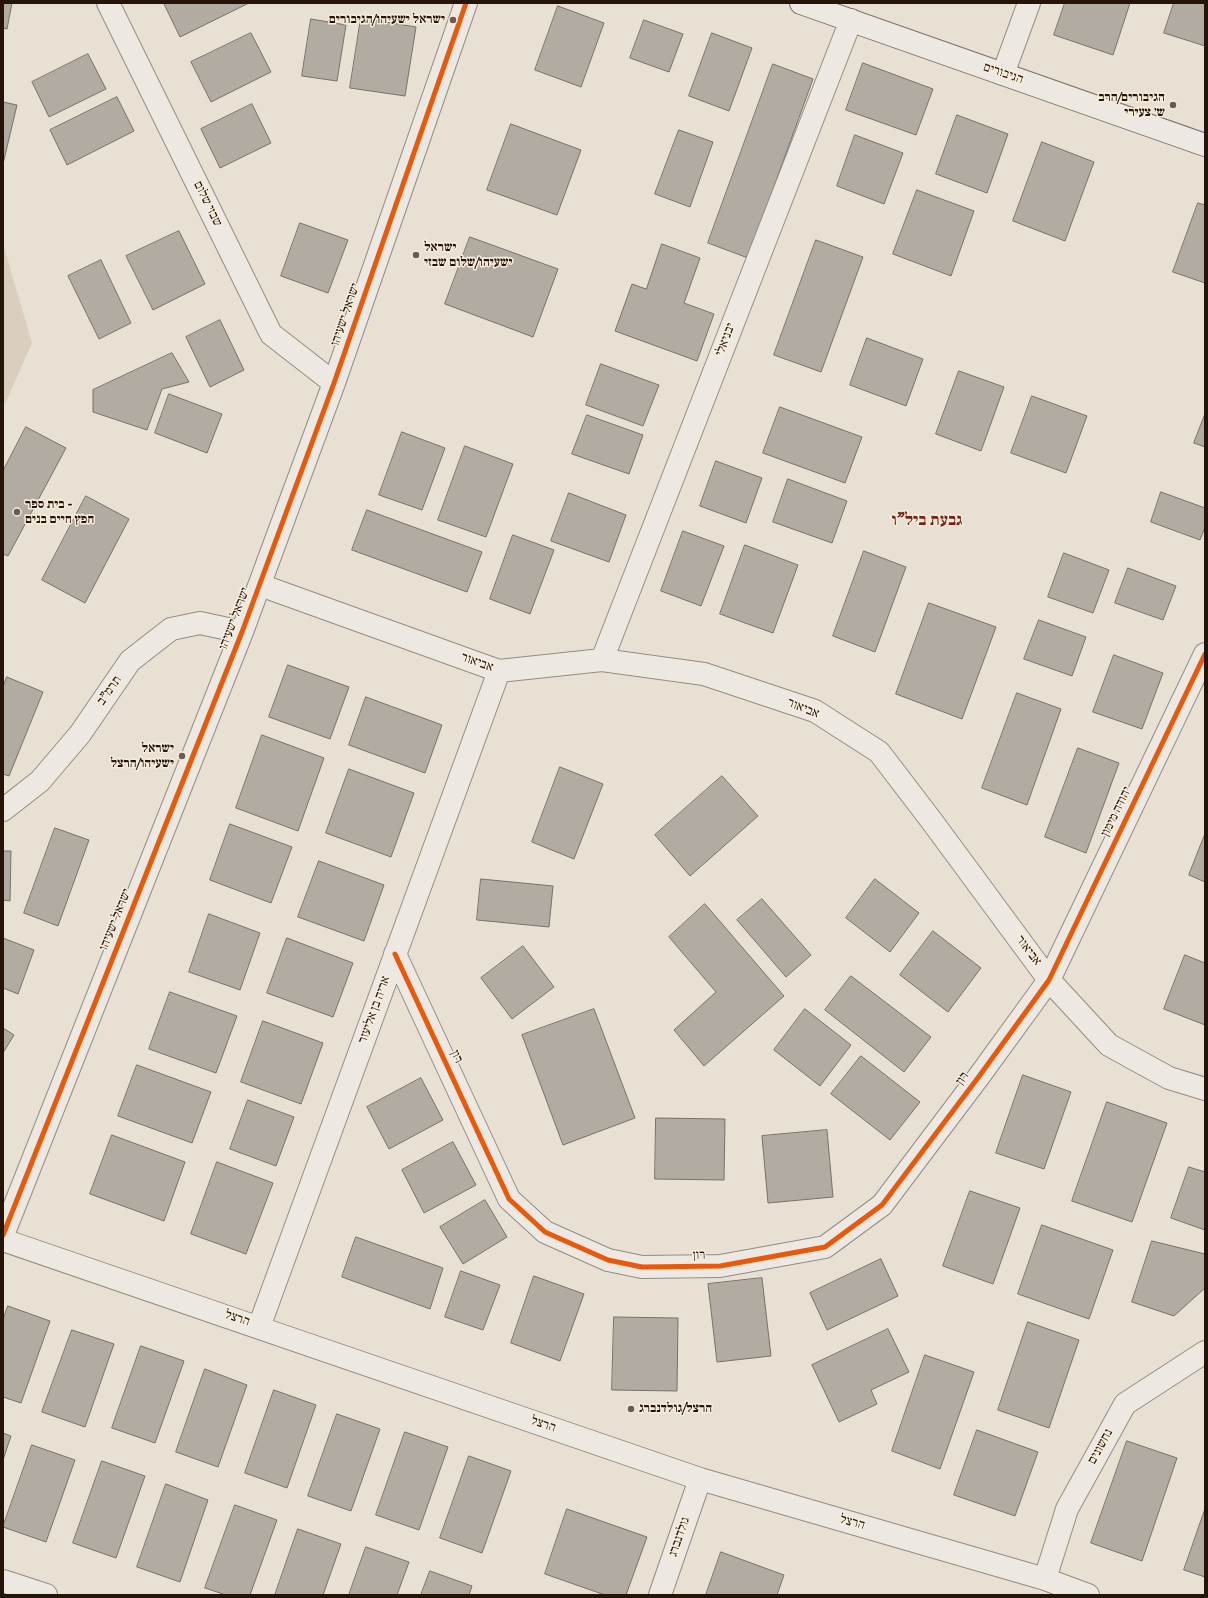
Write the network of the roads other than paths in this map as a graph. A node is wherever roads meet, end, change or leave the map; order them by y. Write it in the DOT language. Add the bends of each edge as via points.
graph roads {
  1 [pos="108,3"];
  2 [pos="466,3"];
  3 [pos="802,3"];
  4 [pos="1029,3"];
  5 [pos="850,20"];
  6 [pos="1003,74"];
  7 [pos="1205,145"];
  8 [pos="334,383"];
  9 [pos="260,585"];
  10 [pos="242,632"];
  11 [pos="1205,654"];
  12 [pos="602,660"];
  13 [pos="499,671"];
  14 [pos="3,810"];
  15 [pos="395,954"];
  16 [pos="1049,980"];
  17 [pos="1205,1089"];
  18 [pos="3,1235"];
  19 [pos="3,1240"];
  20 [pos="259,1327"];
  21 [pos="1205,1352"];
  22 [pos="700,1479"];
  23 [pos="1045,1579"];
  24 [pos="3,1581"];
  25 [pos="46,1595"];
  26 [pos="660,1595"];
  27 [pos="1088,1595"];
  1 -- 8 [label="street, שבזי שלום" via="271,334"];
  2 -- 8 [label="street, ישראל ישעיהו"];
  3 -- 5 [label="street, הגיבורים"];
  4 -- 6 [label="street"];
  5 -- 6 [label="street, הגיבורים"];
  5 -- 12 [label="street, יבניאלי"];
  6 -- 7 [label="street, הגיבורים"];
  8 -- 9 [label="street, ישראל ישעיהו"];
  9 -- 10 [label="street, ישראל ישעיהו"];
  9 -- 13 [label="street, אביאור"];
  10 -- 14 [label="street, תרמ\"ב" via="200,623 171,629 130,661 80,734 40,781"];
  10 -- 18 [label="street, ישראל ישעיהו"];
  11 -- 16 [label="street, יהודה מימון"];
  12 -- 13 [label="street, אביאור"];
  12 -- 16 [label="street, אביאור" via="704,674 815,711 879,752"];
  13 -- 15 [label="street, אריה בן אליעזר"];
  15 -- 16 [label="street, רון" via="509,1198 545,1232 608,1260 642,1267 720,1266 825,1247 882,1205"];
  15 -- 20 [label="street, אריה בן אליעזר"];
  16 -- 17 [label="street, אביאור" via="1109,1046 1169,1078"];
  19 -- 20 [label="street, הרצל"];
  20 -- 22 [label="street, הרצל"];
  21 -- 23 [label="street, נחשונים" via="1125,1404 1067,1509"];
  22 -- 23 [label="street, הרצל"];
  22 -- 26 [label="street, גולדנברג"];
  23 -- 27 [label="street, הרצל"];
  24 -- 25 [label="street"];
}
